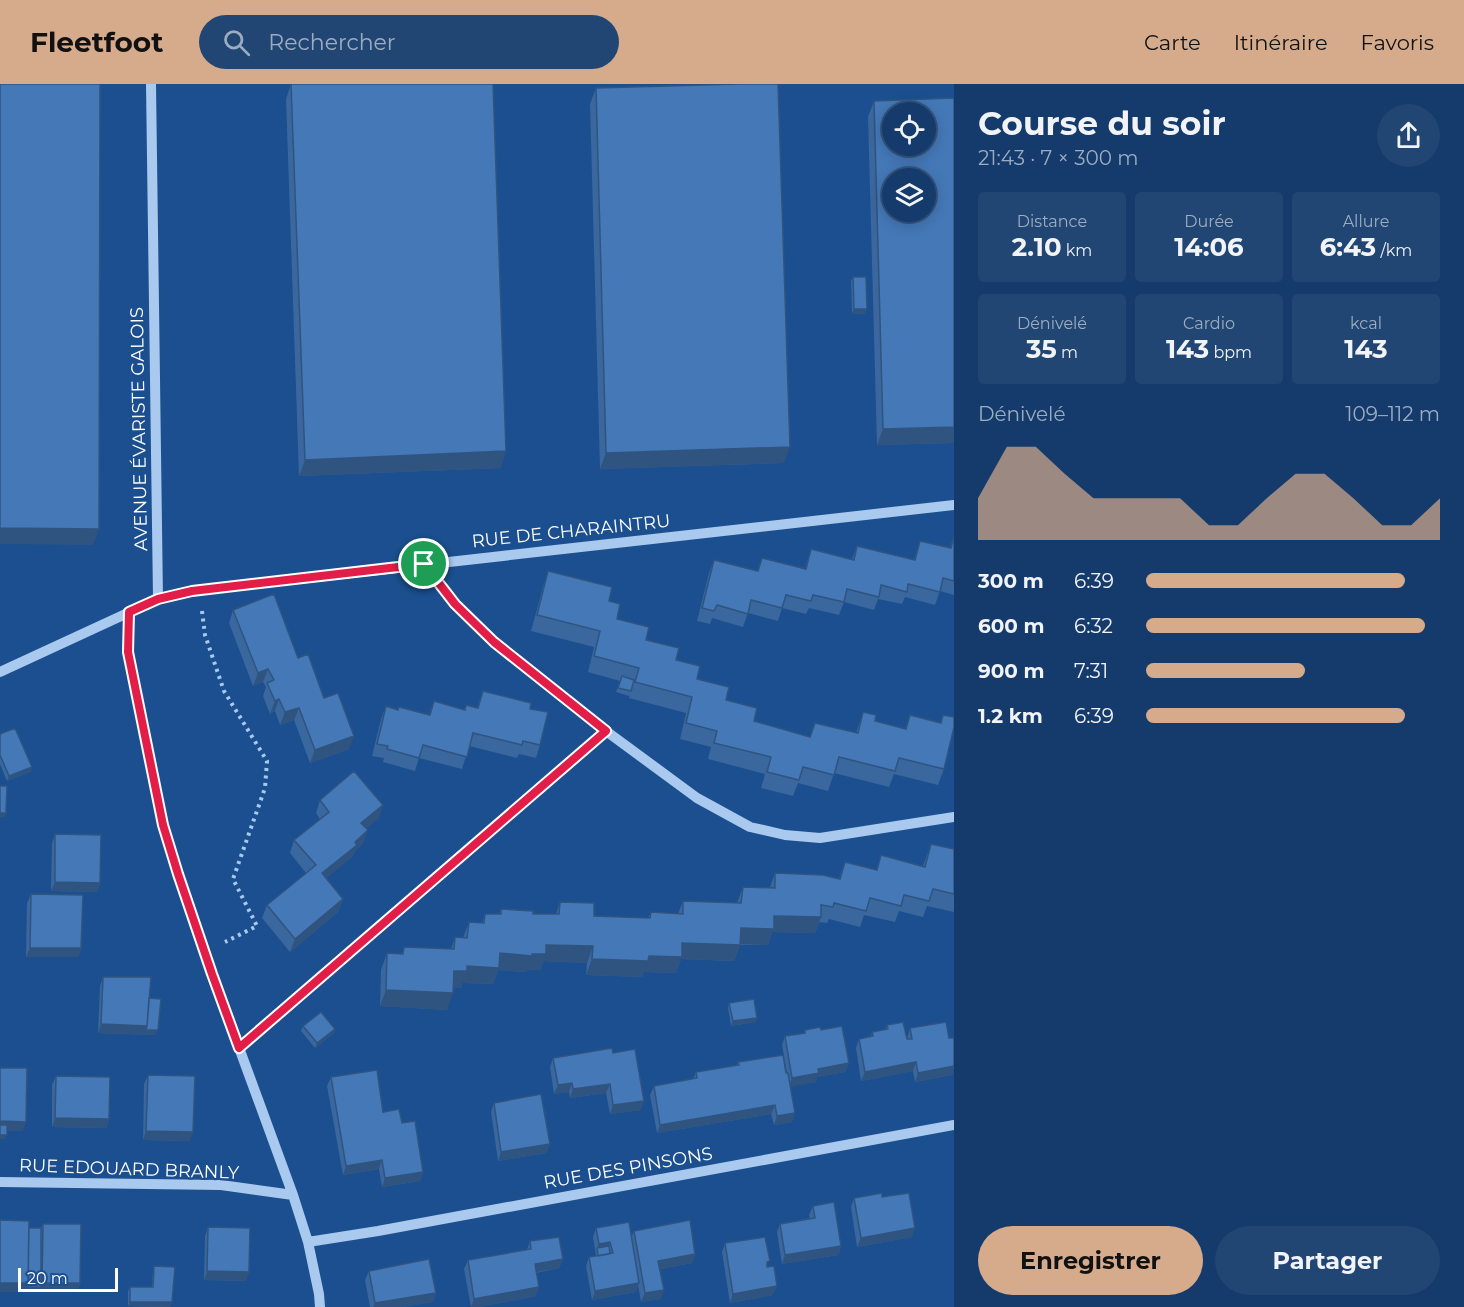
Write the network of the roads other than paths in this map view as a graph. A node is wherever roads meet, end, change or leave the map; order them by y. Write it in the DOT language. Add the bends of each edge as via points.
graph roads {
  1 [pos="151,84"];
  2 [pos="954,505"];
  3 [pos="424,564"];
  4 [pos="158,599"];
  5 [pos="129,612"];
  6 [pos="0,672"];
  7 [pos="606,731"];
  8 [pos="954,817"];
  9 [pos="239,1048"];
  10 [pos="954,1125"];
  11 [pos="0,1182"];
  12 [pos="293,1195"];
  13 [pos="308,1242"];
  14 [pos="320,1307"];
  1 -- 4 [label="street, AVENUE ÉVARISTE GALOIS"];
  2 -- 3 [label="street, RUE DE CHARAINTRU"];
  3 -- 4 [label="street, RUE DE CHARAINTRU" via="192,591"];
  3 -- 7 [label="street" via="455,604 494,642"];
  4 -- 5 [label="street"];
  5 -- 6 [label="street"];
  5 -- 9 [label="street" via="128,652 163,825"];
  7 -- 8 [label="street" via="697,798 750,827 820,838"];
  7 -- 9 [label="street"];
  9 -- 12 [label="street"];
  10 -- 13 [label="street, RUE DES PINSONS"];
  11 -- 12 [label="street, RUE EDOUARD BRANLY" via="221,1185"];
  12 -- 13 [label="street"];
  13 -- 14 [label="street"];
}
